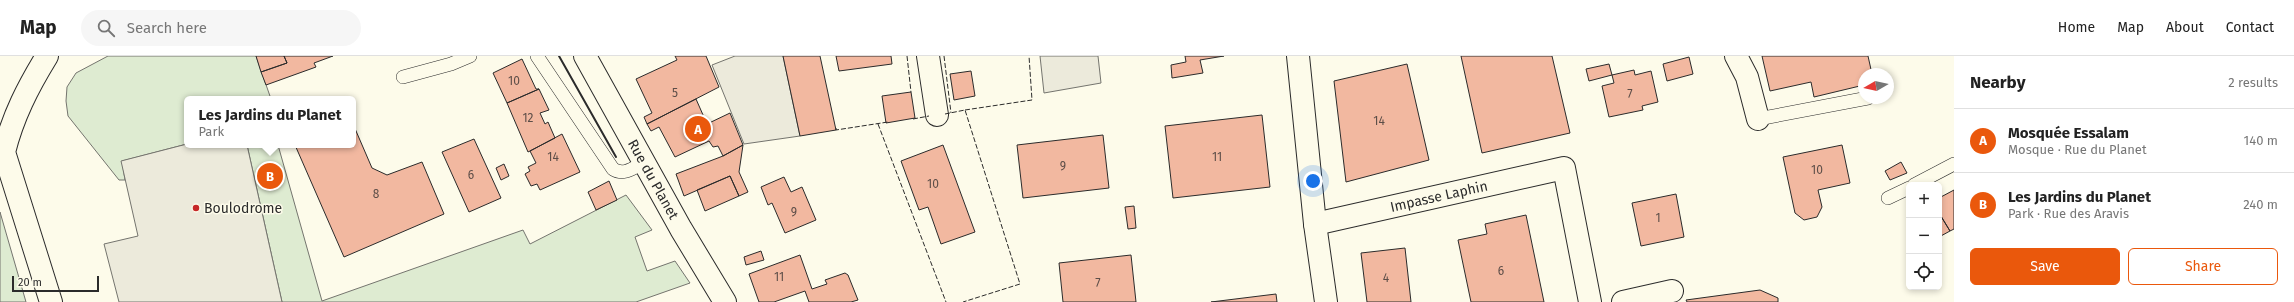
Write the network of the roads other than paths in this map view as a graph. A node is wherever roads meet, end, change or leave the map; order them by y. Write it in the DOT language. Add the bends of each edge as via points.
graph roads {
  1 [pos="47,56"];
  2 [pos="470,56"];
  3 [pos="537,56"];
  4 [pos="584,56"];
  5 [pos="928,56"];
  6 [pos="1298,56"];
  7 [pos="1736,56"];
  8 [pos="403,77"];
  9 [pos="1858,100"];
  10 [pos="937,115"];
  11 [pos="1758,119"];
  12 [pos="2,149"];
  13 [pos="643,163"];
  14 [pos="1954,164"];
  15 [pos="1920,182"];
  16 [pos="1906,189"];
  17 [pos="1888,198"];
  18 [pos="1315,224"];
  19 [pos="1672,291"];
  20 [pos="51,302"];
  21 [pos="725,302"];
  22 [pos="1326,302"];
  23 [pos="1590,302"];
  24 [pos="1623,302"];
  1 -- 12 [label="street" via="28,87"];
  2 -- 8 [label="lane"];
  3 -- 13 [label="lane" via="613,169 628,171"];
  4 -- 13 [label="street, Rue du Planet"];
  5 -- 10 [label="street"];
  6 -- 18 [label="street"];
  7 -- 11 [label="street" via="1747,77"];
  9 -- 11 [label="lane"];
  12 -- 20 [label="street"];
  13 -- 21 [label="street, Rue du Planet"];
  14 -- 15 [label="lane"];
  16 -- 17 [label="lane"];
  18 -- 22 [label="street"];
  18 -- 23 [label="street, Impasse Laphin" via="1564,168"];
  19 -- 24 [label="street"];
}
